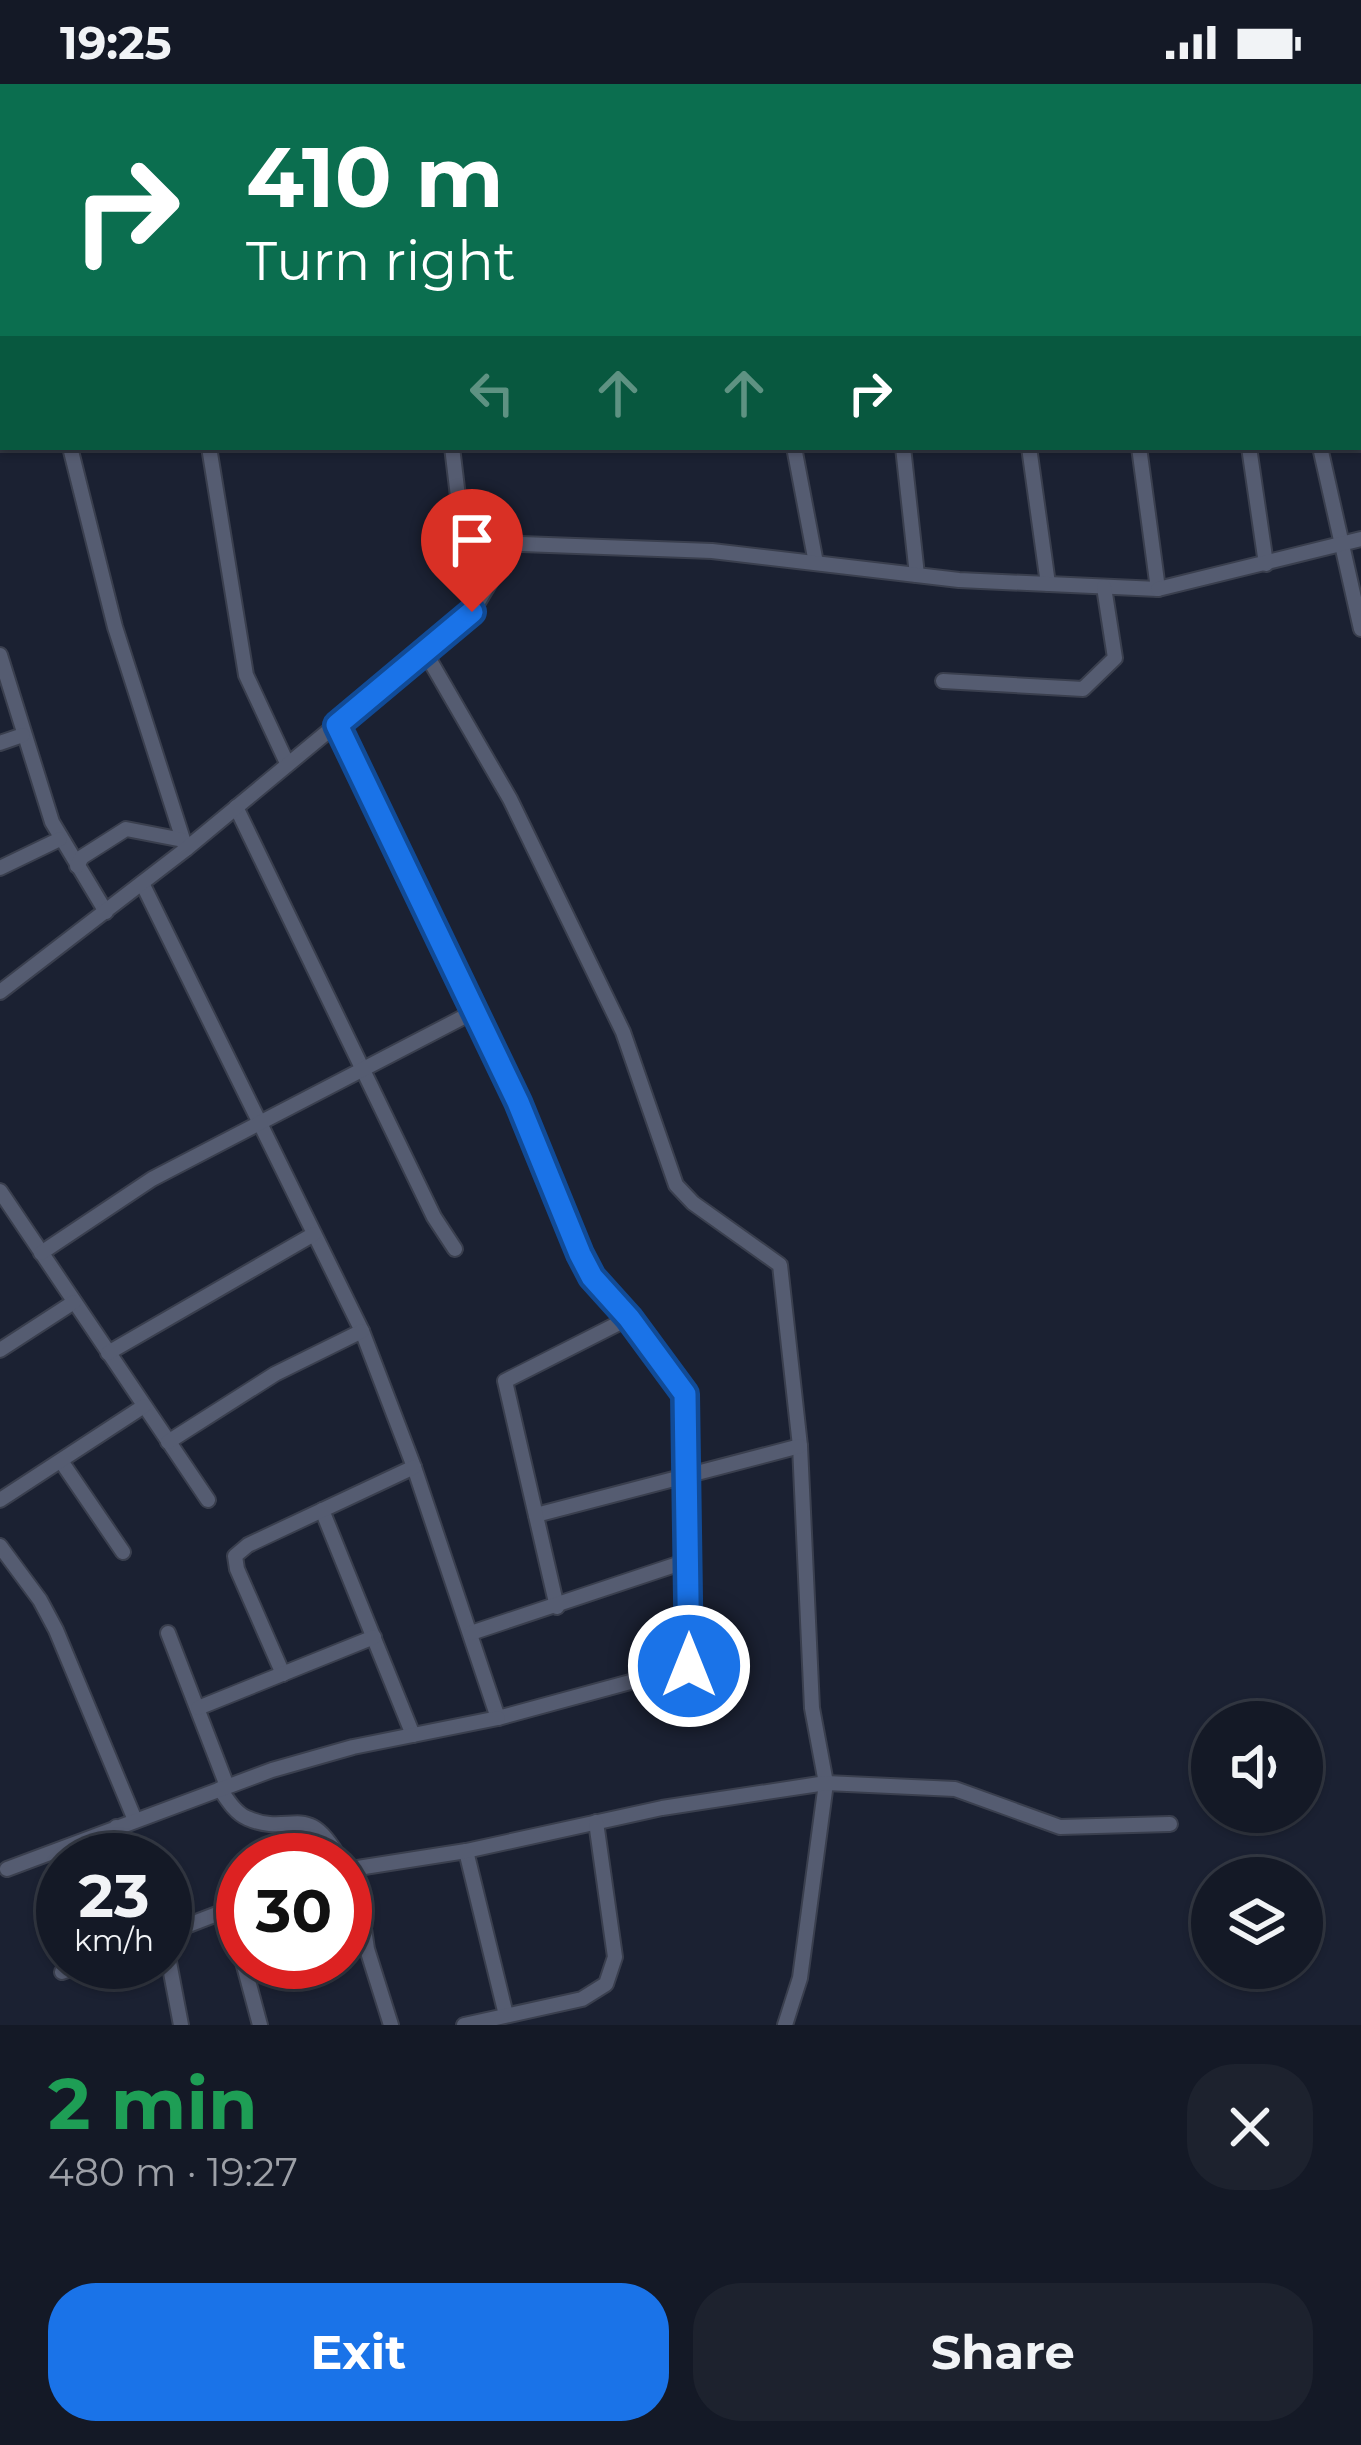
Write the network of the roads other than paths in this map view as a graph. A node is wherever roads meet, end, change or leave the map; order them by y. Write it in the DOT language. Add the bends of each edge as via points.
graph roads {
  1 [pos="71,450"];
  2 [pos="208,450"];
  3 [pos="452,450"];
  4 [pos="795,450"];
  5 [pos="903,450"];
  6 [pos="1030,450"];
  7 [pos="1139,450"];
  8 [pos="1249,450"];
  9 [pos="1321,450"];
  10 [pos="1361,539"];
  11 [pos="464,542"];
  12 [pos="513,544"];
  13 [pos="1340,546"];
  14 [pos="816,563"];
  15 [pos="1266,564"];
  16 [pos="917,575"];
  17 [pos="1048,584"];
  18 [pos="1104,586"];
  19 [pos="1158,589"];
  20 [pos="472,612"];
  21 [pos="1361,629"];
  22 [pos="425,652"];
  23 [pos="0,656"];
  24 [pos="943,682"];
  25 [pos="337,725"];
  26 [pos="23,735"];
  27 [pos="0,743"];
  28 [pos="286,763"];
  29 [pos="236,807"];
  30 [pos="60,839"];
  31 [pos="184,844"];
  32 [pos="77,866"];
  33 [pos="0,868"];
  34 [pos="142,883"];
  35 [pos="106,911"];
  36 [pos="0,992"];
  37 [pos="475,1011"];
  38 [pos="364,1071"];
  39 [pos="261,1124"];
  40 [pos="2,1196"];
  41 [pos="314,1234"];
  42 [pos="455,1249"];
  43 [pos="41,1253"];
  44 [pos="74,1302"];
  45 [pos="629,1318"];
  46 [pos="362,1331"];
  47 [pos="0,1350"];
  48 [pos="108,1353"];
  49 [pos="144,1406"];
  50 [pos="168,1442"];
  51 [pos="800,1446"];
  52 [pos="61,1461"];
  53 [pos="414,1467"];
  54 [pos="685,1477"];
  55 [pos="0,1500"];
  56 [pos="208,1500"];
  57 [pos="322,1510"];
  58 [pos="536,1515"];
  59 [pos="0,1546"];
  60 [pos="123,1552"];
  61 [pos="687,1561"];
  62 [pos="557,1607"];
  63 [pos="472,1633"];
  64 [pos="168,1634"];
  65 [pos="374,1637"];
  66 [pos="689,1666"];
  67 [pos="283,1675"];
  68 [pos="198,1708"];
  69 [pos="684,1714"];
  70 [pos="498,1718"];
  71 [pos="413,1735"];
  72 [pos="826,1783"];
  73 [pos="223,1788"];
  74 [pos="135,1820"];
  75 [pos="596,1822"];
  76 [pos="1170,1824"];
  77 [pos="116,1828"];
  78 [pos="118,1833"];
  79 [pos="323,1833"];
  80 [pos="466,1850"];
  81 [pos="372,1865"];
  82 [pos="7,1869"];
  83 [pos="372,1965"];
  84 [pos="174,1989"];
  85 [pos="250,1989"];
  86 [pos="506,2015"];
  87 [pos="181,2025"];
  88 [pos="260,2025"];
  89 [pos="391,2025"];
  90 [pos="464,2025"];
  91 [pos="785,2025"];
  1 -- 31 [label="street" via="115,627"];
  2 -- 28 [label="street" via="246,675"];
  3 -- 11 [label="street"];
  4 -- 14 [label="street"];
  5 -- 16 [label="street"];
  6 -- 17 [label="street"];
  7 -- 19 [label="street"];
  8 -- 15 [label="street"];
  9 -- 13 [label="street"];
  10 -- 13 [label="street"];
  11 -- 12 [label="street"];
  11 -- 20 [label="street"];
  12 -- 14 [label="street"];
  12 -- 20 [label="street"];
  13 -- 15 [label="street"];
  13 -- 21 [label="street"];
  14 -- 16 [label="street"];
  15 -- 19 [label="street"];
  16 -- 17 [label="street"];
  17 -- 18 [label="street"];
  18 -- 19 [label="street"];
  18 -- 24 [label="street" via="1115,658 1083,689"];
  20 -- 22 [label="street"];
  22 -- 25 [label="street"];
  22 -- 51 [label="street" via="510,799 623,1032 676,1184 780,1265"];
  23 -- 26 [label="street"];
  25 -- 28 [label="street"];
  25 -- 37 [label="street"];
  26 -- 27 [label="street"];
  26 -- 30 [label="street"];
  28 -- 29 [label="street"];
  29 -- 31 [label="street"];
  29 -- 38 [label="street"];
  30 -- 32 [label="street"];
  30 -- 33 [label="street"];
  31 -- 32 [label="street" via="126,830"];
  31 -- 34 [label="street"];
  32 -- 35 [label="street"];
  34 -- 35 [label="street"];
  34 -- 39 [label="street"];
  35 -- 36 [label="street"];
  37 -- 38 [label="street"];
  37 -- 45 [label="street" via="580,1254"];
  38 -- 39 [label="street"];
  38 -- 42 [label="street"];
  39 -- 41 [label="street"];
  39 -- 43 [label="street" via="152,1179"];
  40 -- 43 [label="street"];
  41 -- 46 [label="street"];
  41 -- 48 [label="street"];
  43 -- 44 [label="street"];
  44 -- 47 [label="street"];
  44 -- 48 [label="street"];
  45 -- 54 [label="street" via="685,1394"];
  45 -- 58 [label="street" via="505,1381"];
  46 -- 50 [label="street"];
  46 -- 53 [label="street"];
  48 -- 49 [label="street"];
  49 -- 50 [label="street"];
  49 -- 52 [label="street"];
  50 -- 56 [label="street"];
  51 -- 54 [label="street"];
  51 -- 72 [label="street" via="812,1708"];
  52 -- 55 [label="street"];
  52 -- 60 [label="street"];
  53 -- 57 [label="street"];
  53 -- 63 [label="street"];
  54 -- 58 [label="street"];
  54 -- 61 [label="street"];
  57 -- 65 [label="street"];
  57 -- 67 [label="street" via="235,1556"];
  58 -- 62 [label="street"];
  59 -- 74 [label="street" via="56,1630"];
  61 -- 62 [label="street"];
  61 -- 66 [label="street"];
  62 -- 63 [label="street"];
  63 -- 70 [label="street"];
  64 -- 68 [label="street"];
  65 -- 67 [label="street"];
  65 -- 71 [label="street"];
  66 -- 69 [label="street"];
  66 -- 70 [label="street"];
  67 -- 68 [label="street"];
  68 -- 73 [label="street"];
  70 -- 71 [label="street"];
  71 -- 73 [label="street"];
  72 -- 75 [label="street"];
  72 -- 76 [label="street" via="955,1789 1060,1827"];
  72 -- 91 [label="street" via="800,1978"];
  73 -- 74 [label="street"];
  73 -- 79 [label="street" via="250,1820"];
  74 -- 77 [label="street"];
  75 -- 80 [label="street"];
  75 -- 86 [label="street" via="613,1972 582,1999"];
  77 -- 78 [label="street"];
  77 -- 82 [label="street"];
  80 -- 81 [label="street"];
  80 -- 86 [label="street"];
  83 -- 89 [label="street"];
  84 -- 87 [label="street"];
  85 -- 88 [label="street"];
  86 -- 90 [label="street"];
}
